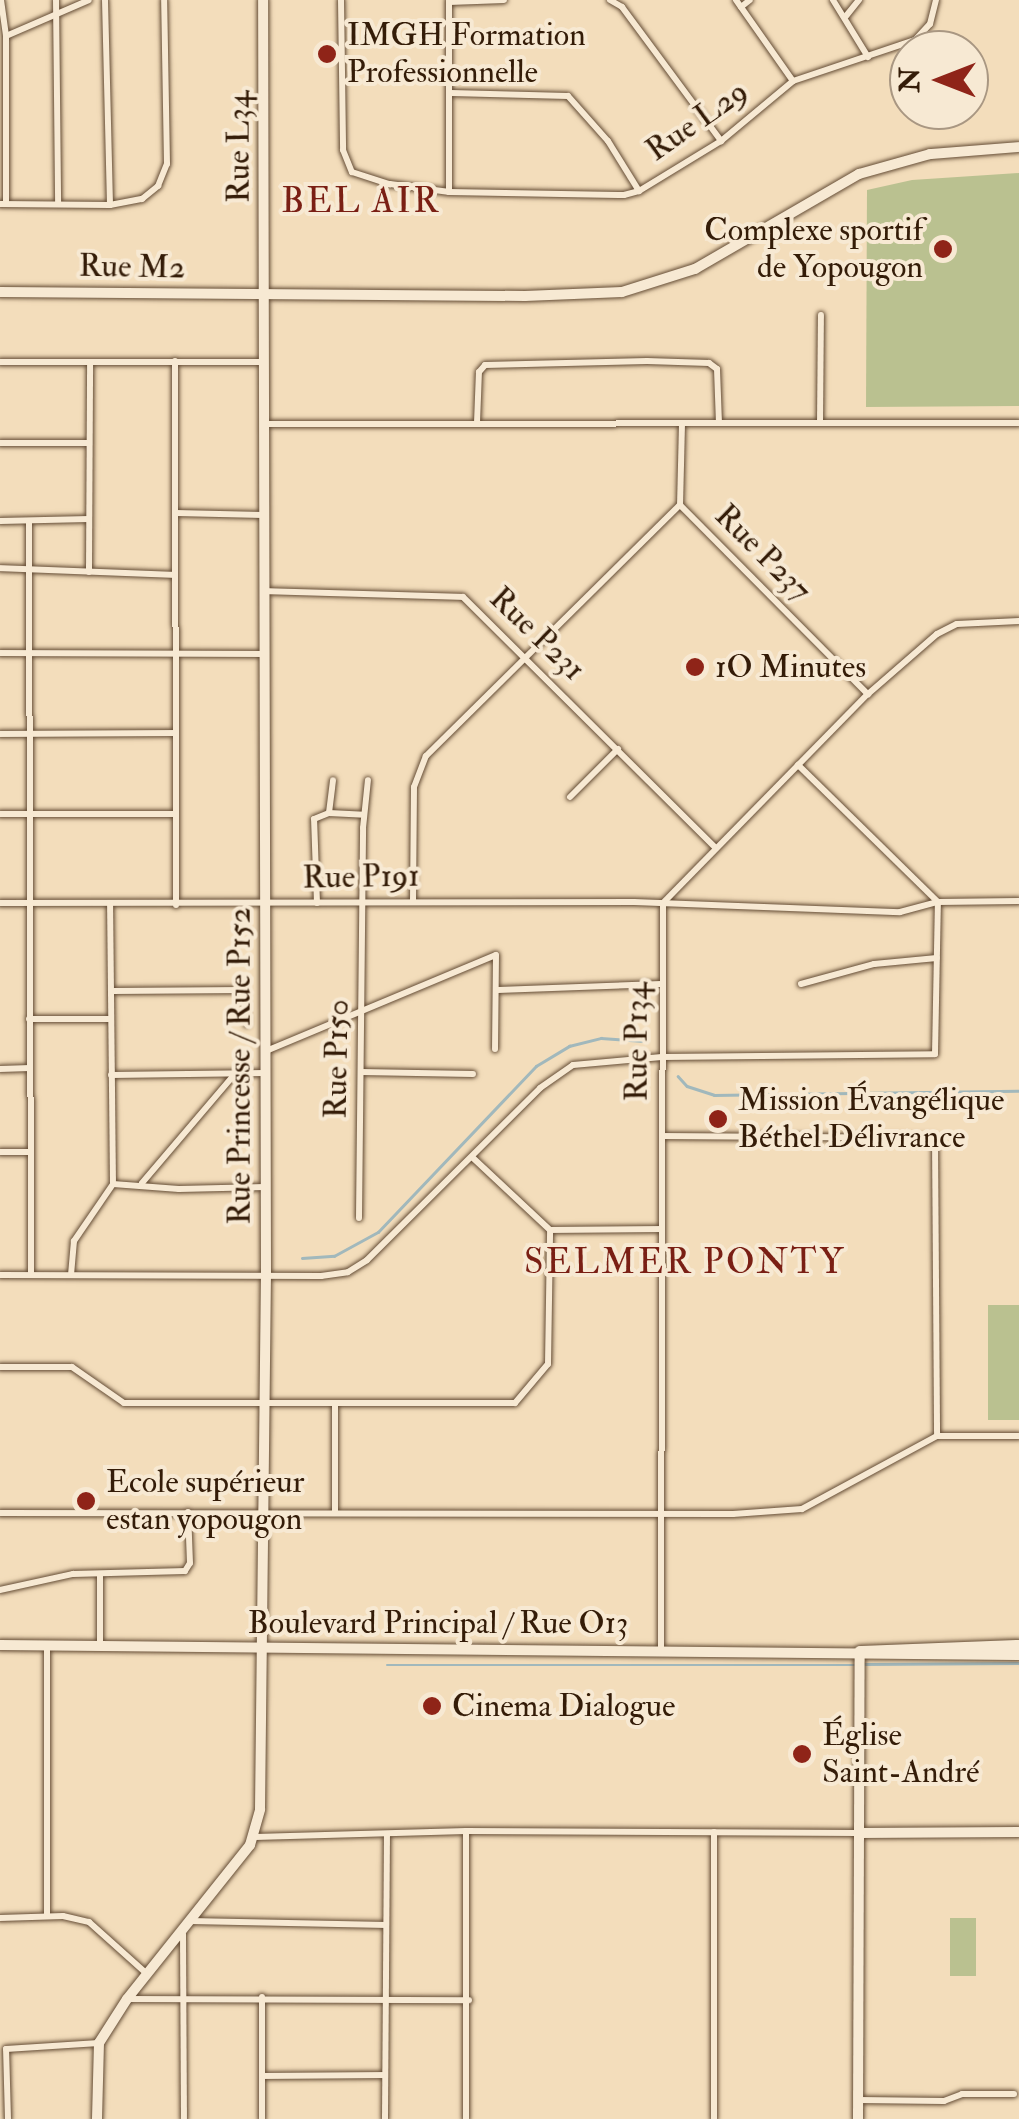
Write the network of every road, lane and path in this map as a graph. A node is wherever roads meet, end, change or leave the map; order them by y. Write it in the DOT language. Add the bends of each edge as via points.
graph roads {
  1 [pos="56,0"];
  2 [pos="89,0"];
  3 [pos="105,0"];
  4 [pos="164,0"];
  5 [pos="263,0"];
  6 [pos="341,0"];
  7 [pos="504,0"];
  8 [pos="610,0"];
  9 [pos="750,0"];
  10 [pos="833,0"];
  11 [pos="859,0"];
  12 [pos="936,0"];
  13 [pos="449,1"];
  14 [pos="739,3"];
  15 [pos="1,6"];
  16 [pos="59,15"];
  17 [pos="846,16"];
  18 [pos="6,36"];
  19 [pos="868,56"];
  20 [pos="794,82"];
  21 [pos="451,93"];
  22 [pos="721,141"];
  23 [pos="1019,146"];
  24 [pos="638,191"];
  25 [pos="450,192"];
  26 [pos="3,204"];
  27 [pos="58,204"];
  28 [pos="110,205"];
  29 [pos="0,292"];
  30 [pos="264,293"];
  31 [pos="821,315"];
  32 [pos="175,361"];
  33 [pos="0,362"];
  34 [pos="90,362"];
  35 [pos="264,362"];
  36 [pos="719,422"];
  37 [pos="264,424"];
  38 [pos="477,424"];
  39 [pos="682,424"];
  40 [pos="820,424"];
  41 [pos="1019,424"];
  42 [pos="0,443"];
  43 [pos="88,443"];
  44 [pos="680,506"];
  45 [pos="176,513"];
  46 [pos="264,515"];
  47 [pos="89,519"];
  48 [pos="0,521"];
  49 [pos="29,522"];
  50 [pos="0,568"];
  51 [pos="30,569"];
  52 [pos="88,572"];
  53 [pos="174,575"];
  54 [pos="264,592"];
  55 [pos="1019,621"];
  56 [pos="0,653"];
  57 [pos="30,653"];
  58 [pos="176,653"];
  59 [pos="263,654"];
  60 [pos="528,656"];
  61 [pos="868,694"];
  62 [pos="0,734"];
  63 [pos="33,734"];
  64 [pos="175,734"];
  65 [pos="618,749"];
  66 [pos="798,765"];
  67 [pos="332,780"];
  68 [pos="368,780"];
  69 [pos="570,797"];
  70 [pos="329,813"];
  71 [pos="0,814"];
  72 [pos="31,814"];
  73 [pos="175,814"];
  74 [pos="364,815"];
  75 [pos="716,848"];
  76 [pos="1019,900"];
  77 [pos="363,901"];
  78 [pos="413,901"];
  79 [pos="317,902"];
  80 [pos="938,902"];
  81 [pos="0,903"];
  82 [pos="28,903"];
  83 [pos="663,903"];
  84 [pos="110,904"];
  85 [pos="265,904"];
  86 [pos="176,905"];
  87 [pos="937,958"];
  88 [pos="662,984"];
  89 [pos="801,984"];
  90 [pos="498,990"];
  91 [pos="112,991"];
  92 [pos="363,1012"];
  93 [pos="30,1019"];
  94 [pos="111,1019"];
  95 [pos="247,1024"];
  96 [pos="494,1049"];
  97 [pos="265,1051"];
  98 [pos="662,1057"];
  99 [pos="30,1068"];
  100 [pos="0,1069"];
  101 [pos="361,1072"];
  102 [pos="264,1073"];
  103 [pos="234,1074"];
  104 [pos="474,1074"];
  105 [pos="110,1075"];
  106 [pos="663,1136"];
  107 [pos="0,1152"];
  108 [pos="30,1152"];
  109 [pos="473,1158"];
  110 [pos="113,1184"];
  111 [pos="142,1184"];
  112 [pos="265,1187"];
  113 [pos="360,1218"];
  114 [pos="662,1229"];
  115 [pos="550,1230"];
  116 [pos="31,1275"];
  117 [pos="71,1275"];
  118 [pos="0,1276"];
  119 [pos="266,1276"];
  120 [pos="0,1367"];
  121 [pos="335,1405"];
  122 [pos="266,1406"];
  123 [pos="937,1436"];
  124 [pos="1019,1436"];
  125 [pos="188,1512"];
  126 [pos="335,1512"];
  127 [pos="265,1513"];
  128 [pos="662,1513"];
  129 [pos="0,1514"];
  130 [pos="100,1574"];
  131 [pos="0,1590"];
  132 [pos="1019,1645"];
  133 [pos="100,1646"];
  134 [pos="47,1647"];
  135 [pos="262,1647"];
  136 [pos="0,1648"];
  137 [pos="661,1649"];
  138 [pos="860,1651"];
  139 [pos="1019,1655"];
  140 [pos="466,1831"];
  141 [pos="714,1832"];
  142 [pos="1019,1832"];
  143 [pos="859,1833"];
  144 [pos="387,1835"];
  145 [pos="255,1837"];
  146 [pos="48,1916"];
  147 [pos="0,1918"];
  148 [pos="193,1921"];
  149 [pos="384,1924"];
  150 [pos="182,1934"];
  151 [pos="148,1975"];
  152 [pos="262,1997"];
  153 [pos="184,1998"];
  154 [pos="127,1999"];
  155 [pos="384,2000"];
  156 [pos="468,2000"];
  157 [pos="99,2043"];
  158 [pos="3,2049"];
  159 [pos="385,2075"];
  160 [pos="263,2076"];
  161 [pos="1014,2094"];
  162 [pos="858,2100"];
  163 [pos="8,2119"];
  164 [pos="97,2119"];
  165 [pos="184,2119"];
  166 [pos="262,2119"];
  167 [pos="385,2119"];
  168 [pos="466,2119"];
  169 [pos="714,2119"];
  170 [pos="858,2119"];
  1 -- 16 [label="street"];
  2 -- 16 [label="street"];
  3 -- 28 [label="street"];
  4 -- 28 [label="street" via="167,164 158,186 142,199"];
  5 -- 30 [label="street, Rue L34"];
  6 -- 25 [label="street, Rue L29" via="345,163 352,172 390,184"];
  7 -- 13 [label="street"];
  8 -- 22 [label="street" via="622,7"];
  9 -- 14 [label="street"];
  10 -- 17 [label="street"];
  11 -- 17 [label="street"];
  12 -- 19 [label="street, Rue L29" via="930,24 916,40"];
  13 -- 21 [label="street"];
  14 -- 20 [label="street"];
  15 -- 18 [label="street"];
  16 -- 18 [label="street"];
  16 -- 27 [label="street"];
  17 -- 19 [label="street"];
  18 -- 26 [label="street"];
  19 -- 20 [label="street, Rue L29"];
  20 -- 22 [label="street, Rue L29"];
  21 -- 24 [label="street" via="568,96 608,141"];
  21 -- 25 [label="street"];
  22 -- 24 [label="street, Rue L29"];
  23 -- 30 [label="street, Rue M2" via="930,154 860,174 695,269 644,288 560,296"];
  24 -- 25 [label="street, Rue L29"];
  26 -- 27 [label="street"];
  27 -- 28 [label="street"];
  29 -- 30 [label="street, Rue M2"];
  30 -- 35 [label="street, Rue Princesse / Rue P152"];
  31 -- 40 [label="street"];
  32 -- 34 [label="street"];
  32 -- 35 [label="street"];
  32 -- 45 [label="street"];
  33 -- 34 [label="street"];
  34 -- 43 [label="street"];
  35 -- 37 [label="street, Rue Princesse / Rue P152"];
  36 -- 38 [label="street" via="717,370 709,363 647,361 485,365 479,372"];
  36 -- 39 [label="street"];
  36 -- 40 [label="street"];
  37 -- 38 [label="street"];
  37 -- 46 [label="street, Rue Princesse / Rue P152"];
  38 -- 39 [label="street"];
  39 -- 44 [label="street, Rue P237"];
  40 -- 41 [label="street"];
  42 -- 43 [label="street"];
  43 -- 47 [label="street"];
  44 -- 60 [label="street"];
  44 -- 61 [label="street, Rue P237"];
  45 -- 46 [label="street"];
  45 -- 53 [label="street"];
  46 -- 54 [label="street, Rue Princesse / Rue P152"];
  47 -- 49 [label="street"];
  47 -- 52 [label="street"];
  48 -- 49 [label="street"];
  49 -- 51 [label="street"];
  50 -- 51 [label="street"];
  51 -- 52 [label="street"];
  51 -- 57 [label="street"];
  52 -- 53 [label="street"];
  53 -- 58 [label="street"];
  54 -- 59 [label="street, Rue Princesse / Rue P152"];
  54 -- 60 [label="street, Rue P231" via="458,595"];
  55 -- 61 [label="street" via="946,628"];
  56 -- 57 [label="street"];
  57 -- 58 [label="street"];
  57 -- 63 [label="street"];
  58 -- 59 [label="street"];
  58 -- 64 [label="street"];
  59 -- 85 [label="street, Rue Princesse / Rue P152"];
  60 -- 65 [label="street, Rue P231"];
  60 -- 78 [label="street" via="426,756 418,772"];
  61 -- 66 [label="street"];
  62 -- 63 [label="street"];
  63 -- 64 [label="street"];
  63 -- 72 [label="street"];
  64 -- 73 [label="street"];
  65 -- 69 [label="street"];
  65 -- 75 [label="street, Rue P231"];
  66 -- 75 [label="street"];
  66 -- 80 [label="street"];
  67 -- 70 [label="street"];
  68 -- 74 [label="street, Rue P150"];
  70 -- 74 [label="street"];
  70 -- 79 [label="street" via="314,820"];
  71 -- 72 [label="street"];
  72 -- 73 [label="street"];
  72 -- 82 [label="street"];
  73 -- 86 [label="street"];
  74 -- 77 [label="street, Rue P150"];
  75 -- 83 [label="street"];
  76 -- 80 [label="street, Rue P191"];
  77 -- 78 [label="street, Rue P191"];
  77 -- 79 [label="street, Rue P191"];
  77 -- 92 [label="street, Rue P150"];
  78 -- 83 [label="street, Rue P191"];
  79 -- 85 [label="street, Rue P191"];
  80 -- 83 [label="street, Rue P191" via="900,912"];
  80 -- 87 [label="street"];
  81 -- 82 [label="street, Rue P191"];
  82 -- 84 [label="street, Rue P191"];
  82 -- 93 [label="street"];
  83 -- 88 [label="street, Rue P134"];
  84 -- 86 [label="street, Rue P191"];
  84 -- 91 [label="street"];
  85 -- 86 [label="street, Rue P191"];
  85 -- 97 [label="street, Rue Princesse / Rue P152"];
  87 -- 89 [label="street" via="874,964"];
  87 -- 98 [label="street" via="933,1055"];
  88 -- 90 [label="street"];
  88 -- 98 [label="street, Rue P134"];
  90 -- 92 [label="street" via="496,955"];
  90 -- 96 [label="street"];
  91 -- 94 [label="street"];
  91 -- 95 [label="street" via="244,990"];
  92 -- 97 [label="street"];
  92 -- 101 [label="street, Rue P150"];
  93 -- 94 [label="street"];
  93 -- 99 [label="street"];
  94 -- 105 [label="street"];
  97 -- 102 [label="street, Rue Princesse / Rue P152"];
  98 -- 106 [label="street, Rue P134"];
  98 -- 109 [label="street" via="602,1060 556,1074"];
  99 -- 100 [label="street"];
  99 -- 108 [label="street"];
  101 -- 104 [label="street"];
  101 -- 113 [label="street, Rue P150"];
  102 -- 103 [label="street"];
  102 -- 112 [label="street, Rue Princesse / Rue P152"];
  103 -- 105 [label="street"];
  103 -- 111 [label="street"];
  105 -- 110 [label="street"];
  106 -- 114 [label="street, Rue P134"];
  106 -- 123 [label="street" via="936,1138"];
  107 -- 108 [label="street"];
  108 -- 116 [label="street"];
  109 -- 115 [label="street"];
  109 -- 119 [label="street" via="358,1267 334,1275"];
  110 -- 111 [label="street"];
  110 -- 117 [label="street" via="74,1241"];
  111 -- 112 [label="street"];
  112 -- 119 [label="street, Rue Princesse / Rue P152"];
  114 -- 115 [label="street"];
  114 -- 128 [label="street, Rue P134"];
  115 -- 121 [label="street" via="548,1364 519,1400"];
  116 -- 117 [label="street"];
  116 -- 118 [label="street"];
  117 -- 119 [label="street"];
  119 -- 122 [label="street, Rue Princesse / Rue P152"];
  120 -- 122 [label="street" via="72,1367 124,1403"];
  121 -- 122 [label="street"];
  121 -- 126 [label="street"];
  122 -- 127 [label="street, Rue Princesse / Rue P152"];
  123 -- 124 [label="street"];
  123 -- 128 [label="street" via="802,1509"];
  125 -- 127 [label="street"];
  125 -- 129 [label="street"];
  125 -- 130 [label="street" via="185,1571"];
  126 -- 127 [label="street"];
  126 -- 128 [label="street"];
  127 -- 135 [label="street, Rue Princesse / Rue P152"];
  128 -- 137 [label="street, Rue P134"];
  130 -- 131 [label="street"];
  130 -- 133 [label="street"];
  132 -- 138 [label="street, Boulevard Principal / Rue O13"];
  133 -- 134 [label="street, Boulevard Principal / Rue O13"];
  133 -- 135 [label="street, Boulevard Principal / Rue O13"];
  134 -- 136 [label="street, Boulevard Principal / Rue O13"];
  134 -- 146 [label="street"];
  135 -- 137 [label="street, Boulevard Principal / Rue O13"];
  135 -- 145 [label="street, Rue Princesse / Rue P152"];
  137 -- 138 [label="street, Boulevard Principal / Rue O13"];
  138 -- 139 [label="street, Boulevard Principal / Rue O13"];
  138 -- 143 [label="street"];
  140 -- 141 [label="street"];
  140 -- 144 [label="street"];
  140 -- 156 [label="street"];
  141 -- 143 [label="street"];
  141 -- 169 [label="street"];
  142 -- 143 [label="street"];
  143 -- 162 [label="street"];
  144 -- 145 [label="street"];
  144 -- 149 [label="street"];
  145 -- 148 [label="street"];
  146 -- 147 [label="street"];
  146 -- 151 [label="street" via="93,1924"];
  148 -- 149 [label="street"];
  148 -- 150 [label="street"];
  149 -- 155 [label="street"];
  150 -- 151 [label="street"];
  150 -- 153 [label="street"];
  151 -- 154 [label="street"];
  152 -- 153 [label="street"];
  152 -- 155 [label="street"];
  152 -- 160 [label="street"];
  153 -- 154 [label="street"];
  153 -- 165 [label="street"];
  154 -- 157 [label="street"];
  155 -- 156 [label="street"];
  155 -- 159 [label="street"];
  156 -- 168 [label="street"];
  157 -- 158 [label="street"];
  157 -- 164 [label="street"];
  158 -- 163 [label="street"];
  159 -- 160 [label="street"];
  159 -- 167 [label="street"];
  160 -- 166 [label="street"];
  161 -- 162 [label="street"];
  162 -- 170 [label="street"];
}
